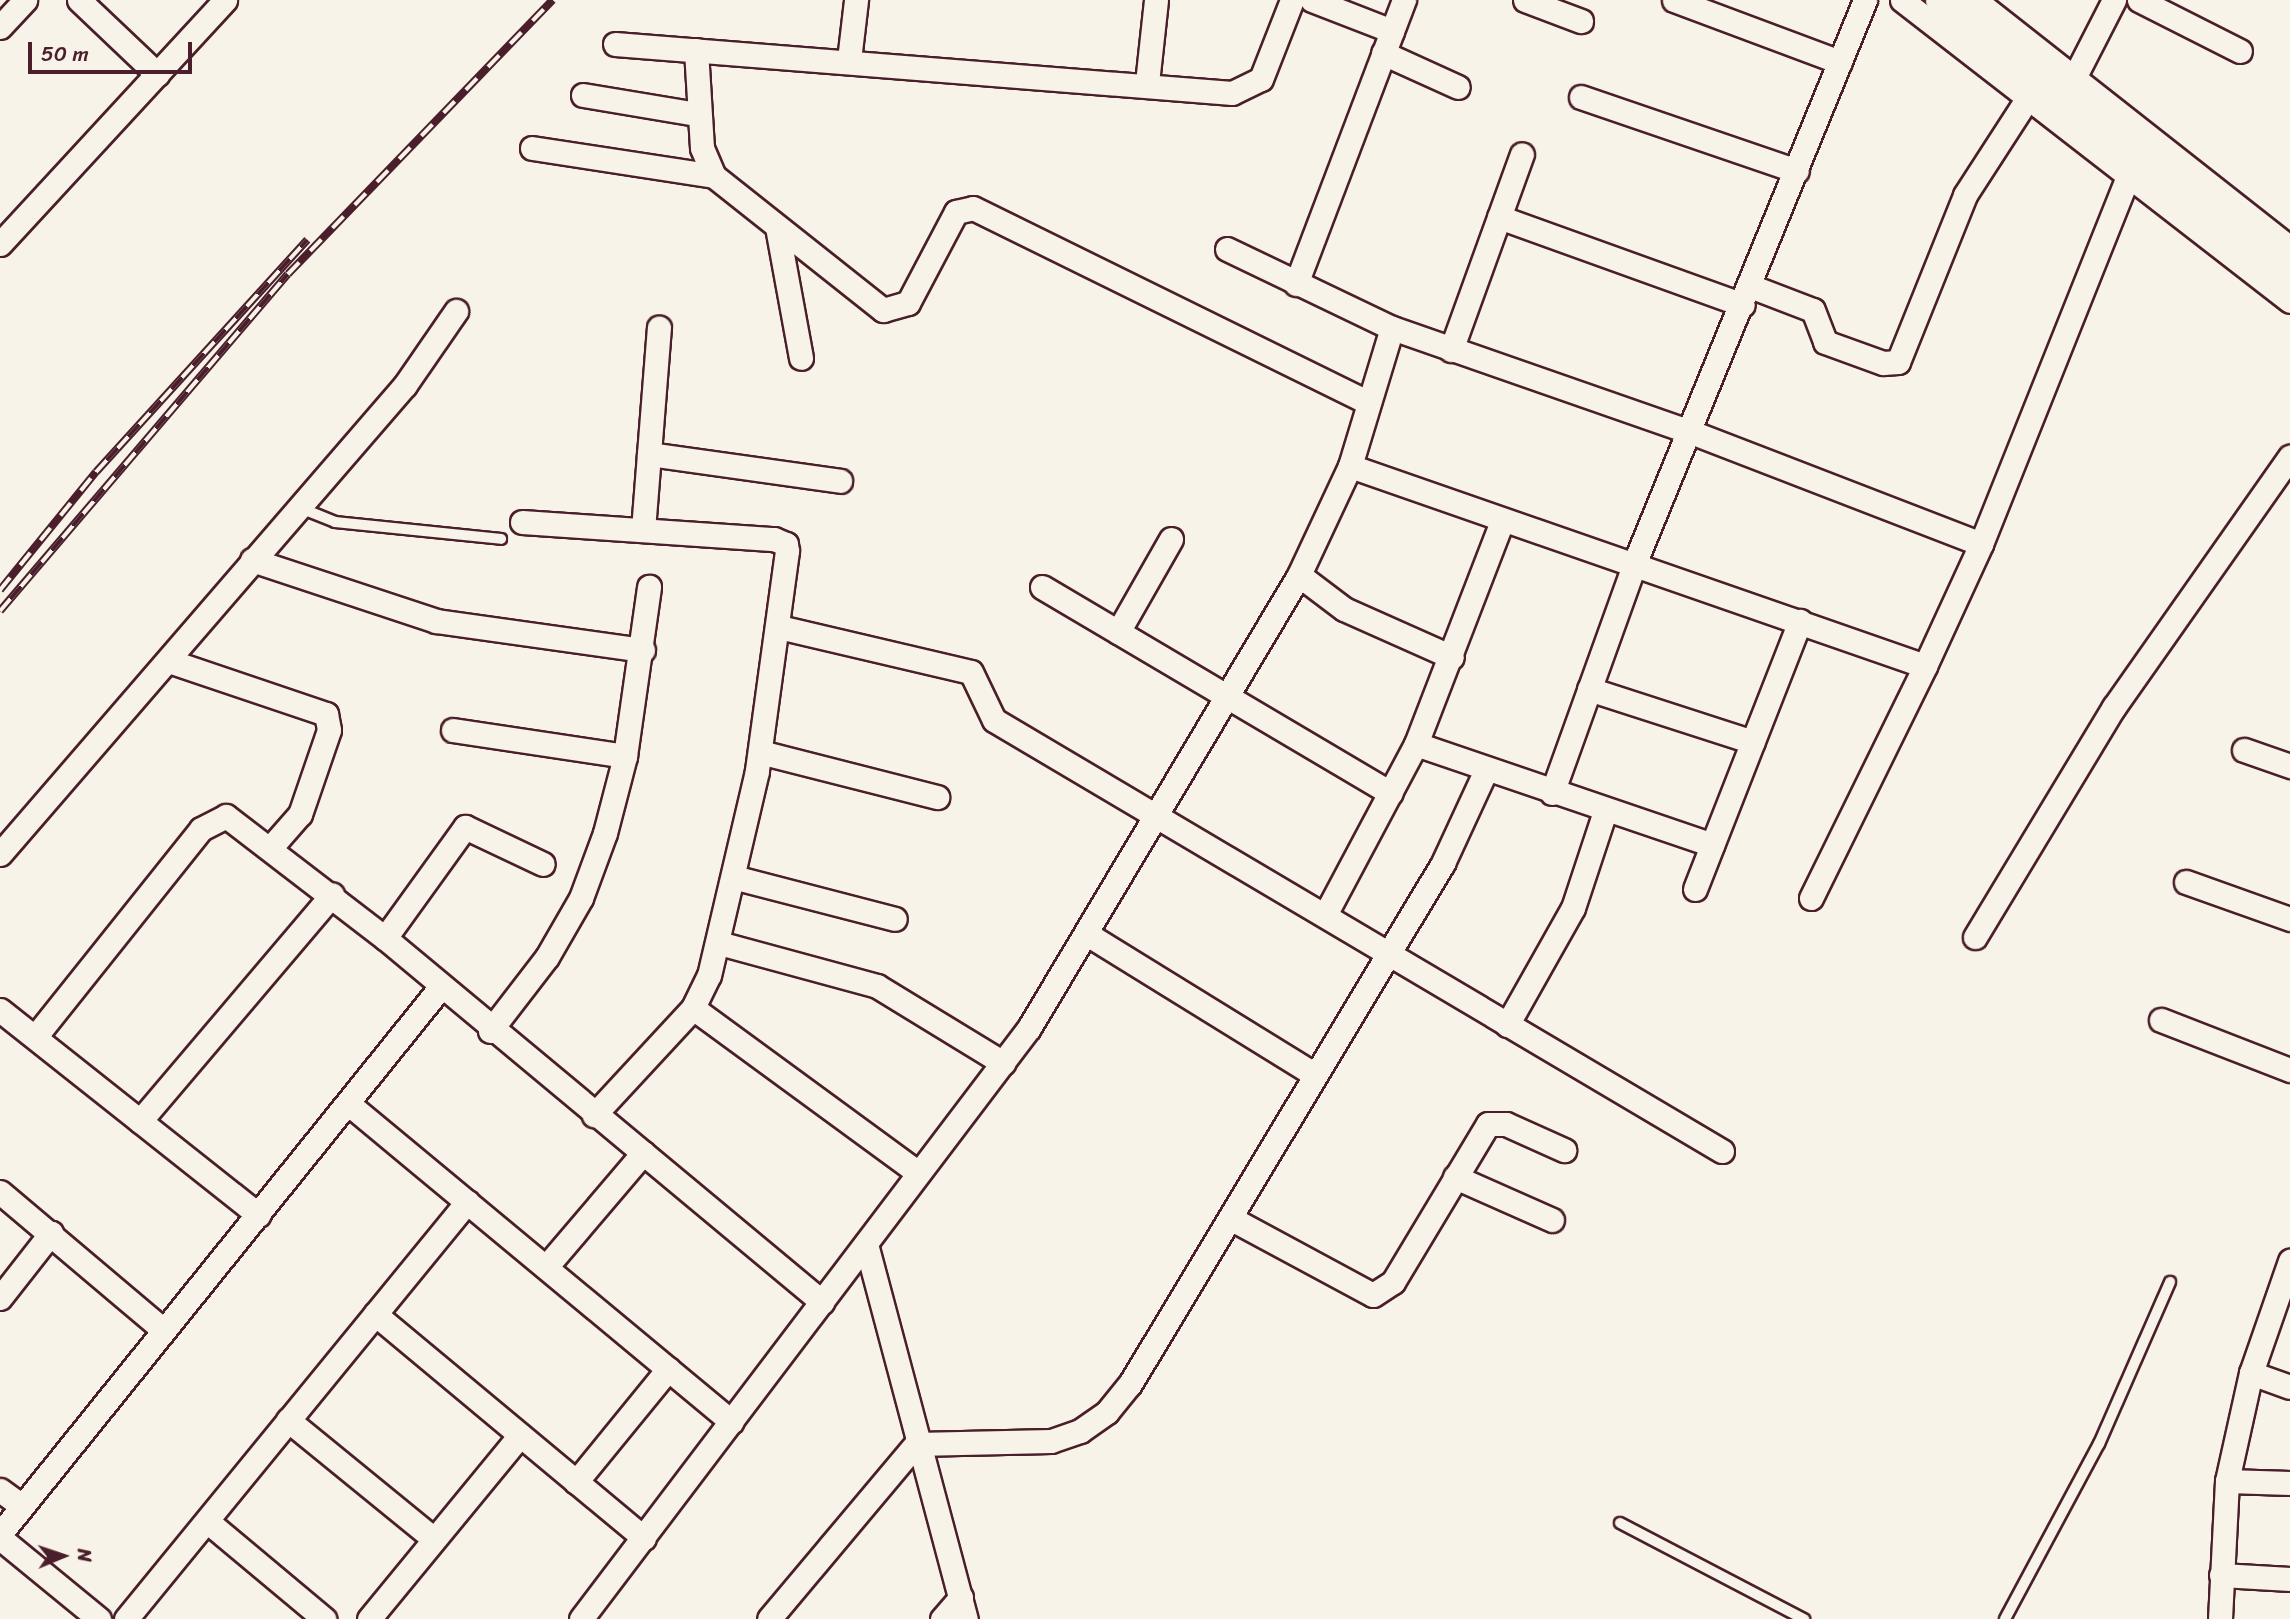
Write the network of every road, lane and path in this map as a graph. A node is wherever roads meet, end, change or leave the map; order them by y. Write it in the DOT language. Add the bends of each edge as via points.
graph roads {
  1 [pos="25,0"];
  2 [pos="79,0"];
  3 [pos="225,0"];
  4 [pos="856,0"];
  5 [pos="1156,0"];
  6 [pos="1292,0"];
  7 [pos="1312,0"];
  8 [pos="1404,0"];
  9 [pos="1525,0"];
  10 [pos="1674,0"];
  11 [pos="1865,0"];
  12 [pos="1902,0"];
  13 [pos="1942,0"];
  14 [pos="1975,0"];
  15 [pos="2113,0"];
  16 [pos="2139,0"];
  17 [pos="1581,21"];
  18 [pos="0,27"];
  19 [pos="1392,31"];
  20 [pos="615,44"];
  21 [pos="696,50"];
  22 [pos="2240,51"];
  23 [pos="1384,53"];
  24 [pos="849,60"];
  25 [pos="1840,62"];
  26 [pos="157,74"];
  27 [pos="2074,78"];
  28 [pos="1147,83"];
  29 [pos="1458,87"];
  30 [pos="583,95"];
  31 [pos="1581,97"];
  32 [pos="2027,99"];
  33 [pos="697,114"];
  34 [pos="532,148"];
  35 [pos="1522,154"];
  36 [pos="1797,171"];
  37 [pos="715,176"];
  38 [pos="2128,176"];
  39 [pos="1499,217"];
  40 [pos="777,227"];
  41 [pos="0,244"];
  42 [pos="2290,248"];
  43 [pos="1227,249"];
  44 [pos="2290,274"];
  45 [pos="1296,284"];
  46 [pos="1746,295"];
  47 [pos="2290,301"];
  48 [pos="456,311"];
  49 [pos="659,328"];
  50 [pos="1392,328"];
  51 [pos="1451,350"];
  52 [pos="801,358"];
  53 [pos="1369,403"];
  54 [pos="1691,432"];
  55 [pos="649,454"];
  56 [pos="2290,457"];
  57 [pos="1350,466"];
  58 [pos="840,481"];
  59 [pos="298,507"];
  60 [pos="1502,521"];
  61 [pos="522,522"];
  62 [pos="643,530"];
  63 [pos="1171,539"];
  64 [pos="501,540"];
  65 [pos="1981,544"];
  66 [pos="252,561"];
  67 [pos="1636,562"];
  68 [pos="1300,575"];
  69 [pos="649,587"];
  70 [pos="1042,587"];
  71 [pos="1800,621"];
  72 [pos="779,627"];
  73 [pos="1118,632"];
  74 [pos="643,650"];
  75 [pos="1452,657"];
  76 [pos="169,661"];
  77 [pos="1925,666"];
  78 [pos="1589,689"];
  79 [pos="1231,698"];
  80 [pos="453,730"];
  81 [pos="1753,741"];
  82 [pos="1416,744"];
  83 [pos="2244,750"];
  84 [pos="760,752"];
  85 [pos="625,756"];
  86 [pos="2290,766"];
  87 [pos="1486,770"];
  88 [pos="1391,793"];
  89 [pos="1552,793"];
  90 [pos="937,797"];
  91 [pos="1605,811"];
  92 [pos="1157,818"];
  93 [pos="1712,845"];
  94 [pos="272,846"];
  95 [pos="0,854"];
  96 [pos="543,864"];
  97 [pos="733,877"];
  98 [pos="2186,881"];
  99 [pos="1695,889"];
  100 [pos="332,895"];
  101 [pos="1811,898"];
  102 [pos="1325,915"];
  103 [pos="895,919"];
  104 [pos="2290,919"];
  105 [pos="1087,934"];
  106 [pos="1976,937"];
  107 [pos="385,938"];
  108 [pos="719,943"];
  109 [pos="1388,953"];
  110 [pos="439,989"];
  111 [pos="693,1008"];
  112 [pos="0,1010"];
  113 [pos="2161,1020"];
  114 [pos="1507,1025"];
  115 [pos="490,1031"];
  116 [pos="35,1037"];
  117 [pos="1003,1063"];
  118 [pos="2290,1070"];
  119 [pos="1315,1074"];
  120 [pos="350,1105"];
  121 [pos="594,1115"];
  122 [pos="140,1121"];
  123 [pos="1564,1150"];
  124 [pos="1722,1151"];
  125 [pos="643,1153"];
  126 [pos="917,1172"];
  127 [pos="1455,1177"];
  128 [pos="0,1192"];
  129 [pos="467,1202"];
  130 [pos="259,1215"];
  131 [pos="1230,1218"];
  132 [pos="1552,1220"];
  133 [pos="51,1233"];
  134 [pos="866,1244"];
  135 [pos="2289,1265"];
  136 [pos="546,1268"];
  137 [pos="2170,1282"];
  138 [pos="0,1298"];
  139 [pos="822,1302"];
  140 [pos="375,1314"];
  141 [pos="162,1329"];
  142 [pos="668,1369"];
  143 [pos="2251,1373"];
  144 [pos="2290,1387"];
  145 [pos="288,1420"];
  146 [pos="732,1422"];
  147 [pos="520,1435"];
  148 [pos="916,1444"];
  149 [pos="2227,1481"];
  150 [pos="576,1482"];
  151 [pos="2290,1483"];
  152 [pos="0,1490"];
  153 [pos="22,1506"];
  154 [pos="206,1521"];
  155 [pos="1620,1523"];
  156 [pos="0,1536"];
  157 [pos="644,1538"];
  158 [pos="434,1539"];
  159 [pos="2221,1575"];
  160 [pos="2290,1579"];
  161 [pos="963,1608"];
  162 [pos="99,1619"];
  163 [pos="126,1619"];
  164 [pos="324,1619"];
  165 [pos="369,1619"];
  166 [pos="581,1619"];
  167 [pos="769,1619"];
  168 [pos="942,1619"];
  169 [pos="1804,1619"];
  170 [pos="2006,1619"];
  171 [pos="2220,1619"];
  1 -- 18 [label="street"];
  2 -- 26 [label="street"];
  3 -- 26 [label="street"];
  4 -- 24 [label="street"];
  5 -- 28 [label="street"];
  6 -- 28 [label="street" via="1254,88 1232,93"];
  7 -- 19 [label="street"];
  8 -- 19 [label="street"];
  9 -- 17 [label="street"];
  10 -- 25 [label="street"];
  11 -- 25 [label="street"];
  12 -- 32 [label="street"];
  13 -- 44 [label="main road"];
  14 -- 27 [label="street"];
  15 -- 27 [label="street"];
  16 -- 22 [label="street"];
  19 -- 23 [label="street"];
  20 -- 21 [label="street"];
  21 -- 24 [label="street"];
  21 -- 33 [label="street"];
  23 -- 29 [label="street"];
  23 -- 45 [label="street"];
  24 -- 28 [label="street"];
  25 -- 36 [label="street"];
  26 -- 41 [label="street"];
  27 -- 42 [label="street"];
  30 -- 33 [label="street"];
  31 -- 36 [label="street"];
  32 -- 38 [label="street"];
  32 -- 46 [label="street" via="1965,195 1898,362 1883,363 1825,342 1813,310"];
  33 -- 37 [label="street"];
  34 -- 37 [label="street"];
  35 -- 39 [label="street"];
  36 -- 46 [label="street"];
  37 -- 40 [label="street"];
  38 -- 47 [label="street"];
  38 -- 65 [label="street"];
  39 -- 46 [label="street"];
  39 -- 51 [label="street"];
  40 -- 52 [label="street"];
  40 -- 53 [label="street" via="871,303 896,310 922,283 956,212 973,208"];
  43 -- 45 [label="street"];
  45 -- 50 [label="street"];
  46 -- 54 [label="street"];
  48 -- 59 [label="street" via="405,385"];
  49 -- 55 [label="street"];
  50 -- 51 [label="street"];
  50 -- 53 [label="street"];
  51 -- 54 [label="street"];
  53 -- 57 [label="street"];
  54 -- 65 [label="street"];
  54 -- 67 [label="street"];
  55 -- 58 [label="street"];
  55 -- 62 [label="street"];
  56 -- 106 [label="street" via="2114,707"];
  57 -- 60 [label="street"];
  57 -- 68 [label="street"];
  59 -- 64 [label="lane" via="335,522"];
  59 -- 66 [label="street"];
  60 -- 67 [label="street"];
  60 -- 75 [label="street"];
  61 -- 62 [label="street"];
  62 -- 72 [label="street" via="781,540 787,551"];
  63 -- 73 [label="street"];
  65 -- 77 [label="street"];
  66 -- 74 [label="street" via="436,621"];
  66 -- 76 [label="street"];
  67 -- 71 [label="street"];
  67 -- 78 [label="street"];
  68 -- 75 [label="street" via="1344,609"];
  68 -- 79 [label="street"];
  69 -- 74 [label="street"];
  70 -- 73 [label="street"];
  71 -- 77 [label="street"];
  71 -- 81 [label="street"];
  72 -- 84 [label="street"];
  72 -- 92 [label="street" via="971,672 988,715"];
  73 -- 79 [label="street"];
  74 -- 85 [label="street"];
  75 -- 82 [label="street"];
  76 -- 94 [label="street" via="326,714 329,730 300,814"];
  76 -- 95 [label="street"];
  77 -- 101 [label="street"];
  78 -- 81 [label="street"];
  78 -- 89 [label="street"];
  79 -- 88 [label="street"];
  79 -- 92 [label="street"];
  80 -- 85 [label="street"];
  81 -- 93 [label="street"];
  82 -- 87 [label="street"];
  82 -- 88 [label="street"];
  83 -- 86 [label="street"];
  84 -- 90 [label="street"];
  84 -- 97 [label="street"];
  85 -- 115 [label="street" via="581,898 547,957"];
  87 -- 89 [label="street"];
  87 -- 109 [label="street" via="1443,863"];
  88 -- 102 [label="street"];
  89 -- 91 [label="street"];
  91 -- 93 [label="street"];
  91 -- 114 [label="street" via="1573,908"];
  92 -- 102 [label="street"];
  92 -- 105 [label="street"];
  93 -- 99 [label="street"];
  94 -- 100 [label="street"];
  94 -- 116 [label="street" via="237,820 211,820"];
  96 -- 107 [label="street" via="465,827"];
  97 -- 103 [label="street"];
  97 -- 108 [label="street"];
  98 -- 104 [label="street"];
  100 -- 107 [label="street"];
  100 -- 122 [label="street"];
  102 -- 109 [label="street"];
  105 -- 117 [label="street"];
  105 -- 119 [label="street"];
  107 -- 110 [label="street"];
  108 -- 111 [label="street"];
  108 -- 117 [label="street" via="877,986"];
  109 -- 114 [label="street"];
  109 -- 119 [label="street"];
  110 -- 115 [label="street"];
  110 -- 120 [label="street"];
  111 -- 121 [label="street"];
  111 -- 126 [label="street"];
  112 -- 116 [label="street"];
  113 -- 118 [label="street"];
  114 -- 124 [label="street"];
  115 -- 121 [label="street"];
  116 -- 122 [label="street"];
  117 -- 126 [label="street"];
  119 -- 131 [label="street"];
  120 -- 129 [label="street"];
  120 -- 130 [label="street"];
  121 -- 125 [label="street"];
  122 -- 130 [label="street"];
  123 -- 127 [label="street" via="1506,1124 1488,1124"];
  125 -- 136 [label="street"];
  125 -- 139 [label="street"];
  126 -- 134 [label="street"];
  127 -- 131 [label="street" via="1393,1282 1373,1295"];
  127 -- 132 [label="street"];
  128 -- 133 [label="street"];
  129 -- 136 [label="street"];
  129 -- 140 [label="street"];
  130 -- 141 [label="street"];
  131 -- 148 [label="street" via="1130,1384 1089,1425 1051,1441"];
  133 -- 138 [label="street"];
  133 -- 141 [label="street"];
  134 -- 139 [label="street"];
  134 -- 148 [label="street"];
  135 -- 143 [label="street"];
  136 -- 142 [label="street"];
  137 -- 170 [label="lane" via="2099,1444"];
  139 -- 146 [label="street"];
  140 -- 145 [label="street"];
  140 -- 147 [label="street"];
  141 -- 153 [label="street"];
  142 -- 146 [label="street"];
  142 -- 150 [label="street"];
  143 -- 144 [label="street"];
  143 -- 149 [label="street"];
  145 -- 154 [label="street"];
  145 -- 158 [label="street"];
  146 -- 157 [label="street"];
  147 -- 150 [label="street"];
  147 -- 158 [label="street"];
  148 -- 161 [label="street"];
  148 -- 167 [label="street"];
  149 -- 151 [label="street"];
  149 -- 159 [label="street"];
  150 -- 157 [label="street"];
  152 -- 153 [label="street"];
  153 -- 156 [label="street"];
  154 -- 163 [label="street"];
  154 -- 164 [label="street"];
  155 -- 169 [label="lane"];
  156 -- 162 [label="street"];
  157 -- 166 [label="street"];
  158 -- 165 [label="street"];
  159 -- 160 [label="street"];
  159 -- 171 [label="street"];
  161 -- 168 [label="street"];
}
